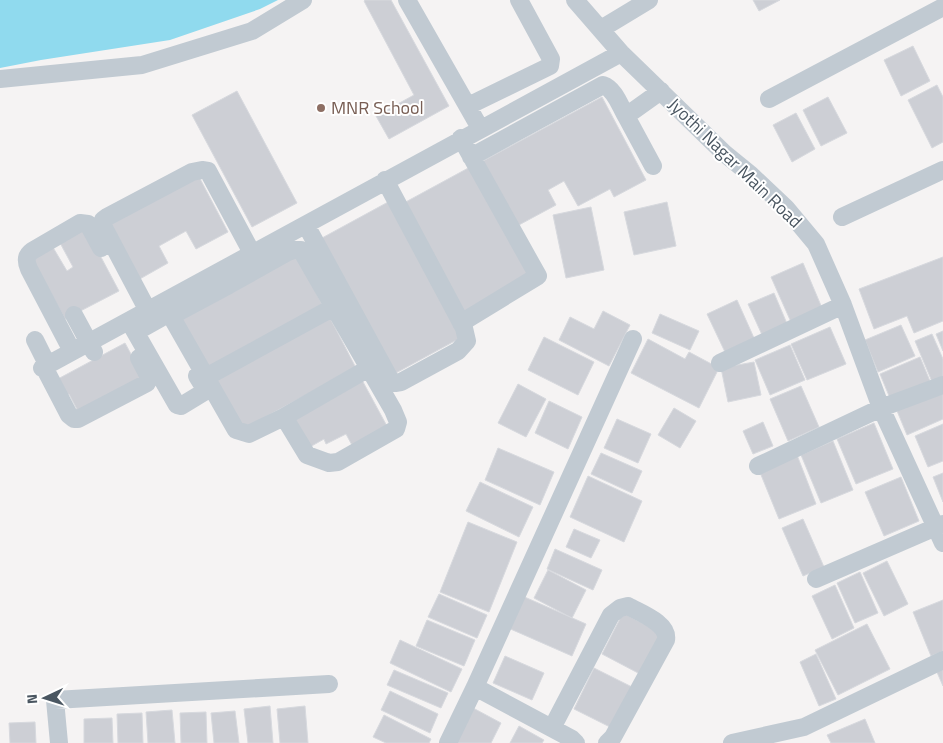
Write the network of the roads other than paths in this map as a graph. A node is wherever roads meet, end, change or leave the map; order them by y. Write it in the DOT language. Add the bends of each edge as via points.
graph roads {
  1 [pos="303,0"];
  2 [pos="408,0"];
  3 [pos="519,0"];
  4 [pos="574,0"];
  5 [pos="649,0"];
  6 [pos="943,7"];
  7 [pos="601,28"];
  8 [pos="621,52"];
  9 [pos="0,79"];
  10 [pos="661,91"];
  11 [pos="769,99"];
  12 [pos="468,106"];
  13 [pos="626,116"];
  14 [pos="480,128"];
  15 [pos="461,138"];
  16 [pos="471,158"];
  17 [pos="653,166"];
  18 [pos="943,170"];
  19 [pos="385,180"];
  20 [pos="842,217"];
  21 [pos="306,225"];
  22 [pos="284,245"];
  23 [pos="252,253"];
  24 [pos="226,277"];
  25 [pos="843,305"];
  26 [pos="334,307"];
  27 [pos="74,315"];
  28 [pos="145,318"];
  29 [pos="462,323"];
  30 [pos="633,339"];
  31 [pos="35,340"];
  32 [pos="85,350"];
  33 [pos="720,363"];
  34 [pos="369,368"];
  35 [pos="45,369"];
  36 [pos="206,378"];
  37 [pos="943,385"];
  38 [pos="881,408"];
  39 [pos="284,417"];
  40 [pos="758,466"];
  41 [pos="941,531"];
  42 [pos="816,579"];
  43 [pos="943,660"];
  44 [pos="329,684"];
  45 [pos="475,687"];
  46 [pos="552,728"];
  47 [pos="572,742"];
  48 [pos="59,743"];
  49 [pos="448,743"];
  50 [pos="607,743"];
  51 [pos="732,743"];
  1 -- 9 [label="street" via="252,31 142,65"];
  2 -- 12 [label="street"];
  3 -- 12 [label="street" via="550,59 550,66"];
  4 -- 7 [label="street, Jyothi Nagar Main Road"];
  5 -- 7 [label="street"];
  6 -- 11 [label="street"];
  7 -- 8 [label="street, Jyothi Nagar Main Road"];
  8 -- 10 [label="street, Jyothi Nagar Main Road"];
  8 -- 14 [label="street"];
  10 -- 13 [label="street"];
  10 -- 25 [label="street, Jyothi Nagar Main Road" via="786,208 816,244"];
  12 -- 14 [label="street"];
  13 -- 16 [label="street" via="612,91 603,85"];
  13 -- 17 [label="street"];
  14 -- 15 [label="street"];
  15 -- 16 [label="street"];
  15 -- 19 [label="street"];
  16 -- 29 [label="street" via="538,276"];
  18 -- 20 [label="street"];
  19 -- 21 [label="street"];
  19 -- 29 [label="street"];
  21 -- 22 [label="street"];
  21 -- 29 [label="street" via="395,383 464,346 467,341"];
  22 -- 23 [label="street"];
  22 -- 24 [label="street"];
  22 -- 26 [label="street" via="301,250"];
  23 -- 24 [label="street"];
  23 -- 28 [label="street" via="208,171 192,172 107,217 102,224"];
  24 -- 28 [label="street"];
  25 -- 33 [label="street"];
  25 -- 38 [label="street, Jyothi Nagar Main Road"];
  26 -- 34 [label="street"];
  26 -- 36 [label="street"];
  27 -- 32 [label="street"];
  28 -- 32 [label="street"];
  28 -- 32 [label="street" via="88,224 75,225 32,250 26,258 29,269"];
  28 -- 35 [label="street" via="149,380 81,418 74,419 69,415"];
  28 -- 36 [label="street"];
  30 -- 45 [label="street"];
  31 -- 35 [label="street"];
  32 -- 35 [label="street"];
  34 -- 39 [label="street"];
  34 -- 39 [label="street" via="396,416 396,430 338,462 329,463 307,455"];
  36 -- 39 [label="street" via="236,430 249,434"];
  37 -- 38 [label="street"];
  38 -- 40 [label="street"];
  38 -- 41 [label="street, Jyothi Nagar Main Road"];
  41 -- 42 [label="street"];
  43 -- 51 [label="street" via="804,727"];
  44 -- 48 [label="street" via="54,700"];
  45 -- 46 [label="street"];
  45 -- 49 [label="street"];
  46 -- 47 [label="street"];
  46 -- 50 [label="street" via="611,615 628,606 667,634"];
}
